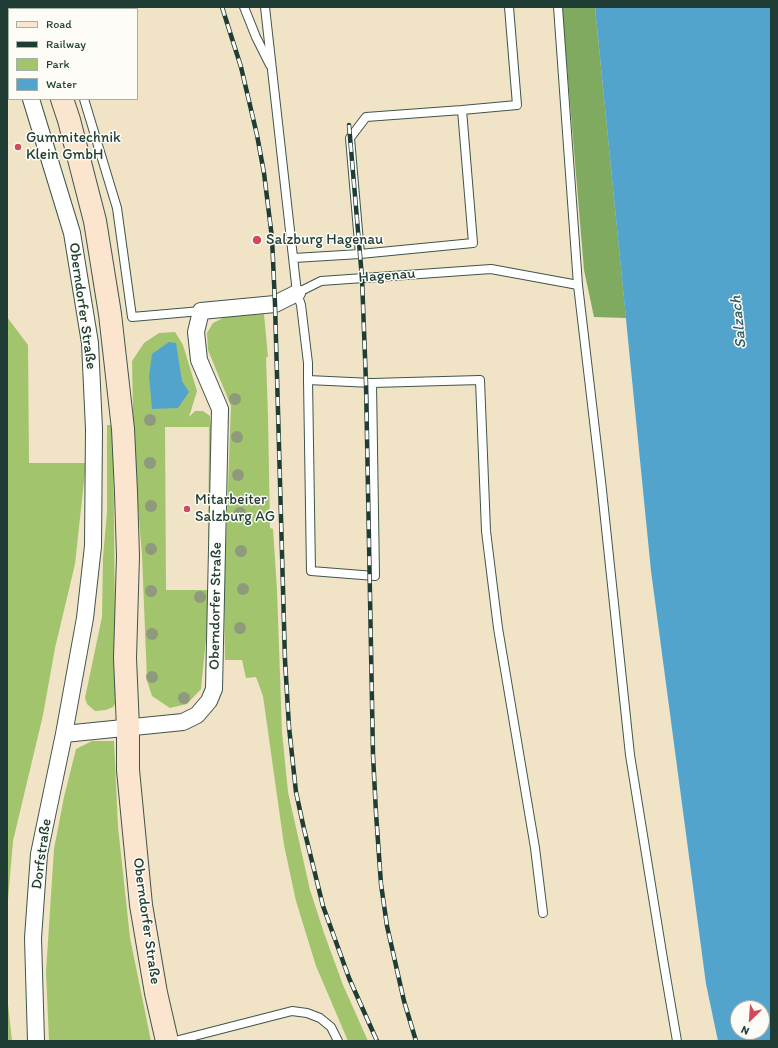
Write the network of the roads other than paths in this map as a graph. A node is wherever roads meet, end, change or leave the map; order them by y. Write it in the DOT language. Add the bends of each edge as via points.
graph roads {
  1 [pos="244,7"];
  2 [pos="265,7"];
  3 [pos="509,7"];
  4 [pos="558,7"];
  5 [pos="273,72"];
  6 [pos="30,100"];
  7 [pos="62,100"];
  8 [pos="84,100"];
  9 [pos="462,110"];
  10 [pos="360,254"];
  11 [pos="294,258"];
  12 [pos="578,285"];
  13 [pos="297,293"];
  14 [pos="201,311"];
  15 [pos="308,380"];
  16 [pos="372,383"];
  17 [pos="128,728"];
  18 [pos="64,734"];
  19 [pos="543,913"];
  20 [pos="36,1041"];
  21 [pos="167,1041"];
  22 [pos="175,1041"];
  23 [pos="338,1041"];
  24 [pos="677,1041"];
  1 -- 5 [label="lane"];
  2 -- 5 [label="lane"];
  3 -- 9 [label="lane" via="517,105"];
  4 -- 12 [label="lane"];
  5 -- 11 [label="lane"];
  6 -- 18 [label="street, Oberndorfer Straße" via="72,233 90,343 94,413 92,565"];
  7 -- 17 [label="main road, Oberndorfer Straße" via="70,120 95,221 110,314 123,429 128,548 125,658"];
  8 -- 14 [label="lane" via="117,208 132,317"];
  9 -- 10 [label="lane" via="366,117 350,138"];
  9 -- 10 [label="lane" via="473,243"];
  10 -- 11 [label="lane"];
  11 -- 13 [label="lane"];
  12 -- 13 [label="lane, Hagenau" via="491,269 321,282"];
  12 -- 24 [label="lane" via="630,755"];
  13 -- 14 [label="street, Hagenau" via="275,304"];
  13 -- 15 [label="lane" via="301,305"];
  14 -- 17 [label="street, Oberndorfer Straße" via="196,332 199,360 220,409 214,689 209,701 197,716 183,722"];
  15 -- 16 [label="lane"];
  15 -- 16 [label="lane" via="312,571 375,576"];
  16 -- 19 [label="lane" via="480,380 486,531 498,628 535,848"];
  17 -- 18 [label="street"];
  17 -- 21 [label="main road, Oberndorfer Straße" via="128,770 141,905"];
  18 -- 20 [label="street, Dorfstraße" via="39,854 33,938"];
  22 -- 23 [label="lane" via="292,1011 320,1018 331,1027"];
}
